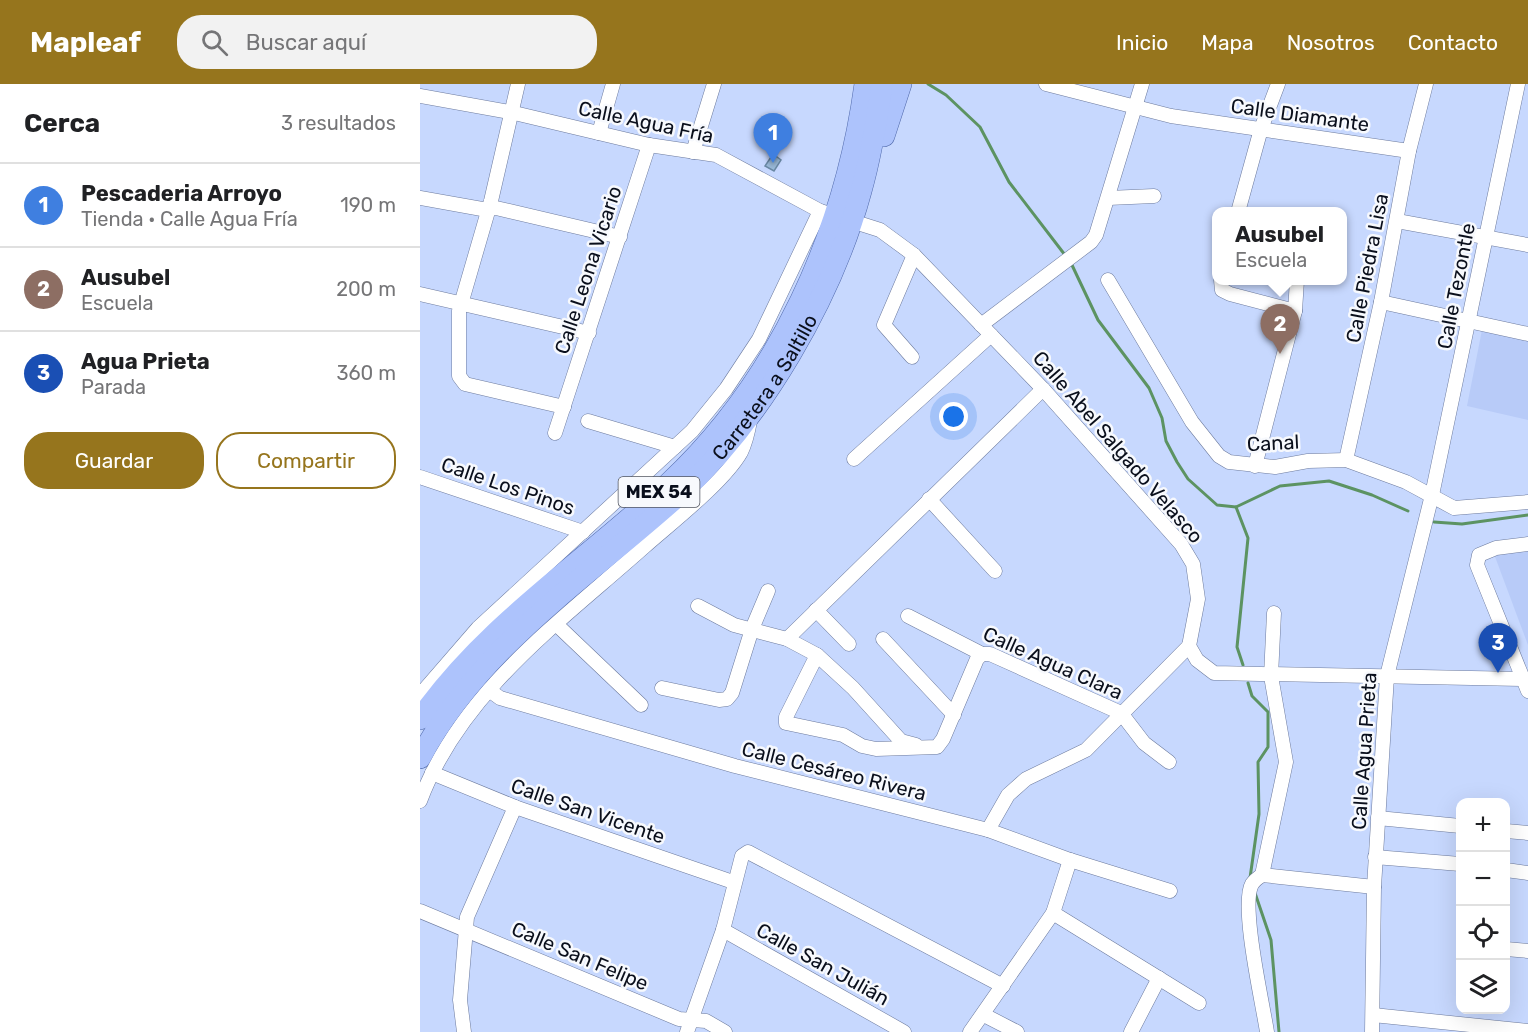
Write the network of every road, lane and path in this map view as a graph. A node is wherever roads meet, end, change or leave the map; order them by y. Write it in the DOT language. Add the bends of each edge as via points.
graph roads {
  1 [pos="518,84"];
  2 [pos="613,84"];
  3 [pos="714,84"];
  4 [pos="865,84"];
  5 [pos="882,84"];
  6 [pos="902,84"];
  7 [pos="1046,84"];
  8 [pos="1142,84"];
  9 [pos="1278,84"];
  10 [pos="1426,84"];
  11 [pos="1518,84"];
  12 [pos="420,96"];
  13 [pos="1135,108"];
  14 [pos="510,112"];
  15 [pos="876,112"];
  16 [pos="1261,129"];
  17 [pos="599,133"];
  18 [pos="649,145"];
  19 [pos="1408,151"];
  20 [pos="693,152"];
  21 [pos="1154,196"];
  22 [pos="420,198"];
  23 [pos="1108,198"];
  24 [pos="1239,207"];
  25 [pos="489,208"];
  26 [pos="836,216"];
  27 [pos="1397,221"];
  28 [pos="620,237"];
  29 [pos="1486,238"];
  30 [pos="1528,245"];
  31 [pos="914,255"];
  32 [pos="1108,280"];
  33 [pos="1222,285"];
  34 [pos="1297,285"];
  35 [pos="420,294"];
  36 [pos="461,302"];
  37 [pos="1381,302"];
  38 [pos="1295,311"];
  39 [pos="1470,321"];
  40 [pos="986,330"];
  41 [pos="589,333"];
  42 [pos="1528,334"];
  43 [pos="912,357"];
  44 [pos="1043,389"];
  45 [pos="564,407"];
  46 [pos="752,410"];
  47 [pos="588,421"];
  48 [pos="555,433"];
  49 [pos="675,447"];
  50 [pos="854,459"];
  51 [pos="1346,460"];
  52 [pos="1255,466"];
  53 [pos="420,477"];
  54 [pos="1432,495"];
  55 [pos="929,499"];
  56 [pos="1528,502"];
  57 [pos="583,532"];
  58 [pos="1528,544"];
  59 [pos="995,571"];
  60 [pos="525,585"];
  61 [pos="768,591"];
  62 [pos="698,606"];
  63 [pos="816,610"];
  64 [pos="1274,613"];
  65 [pos="908,616"];
  66 [pos="509,621"];
  67 [pos="557,625"];
  68 [pos="752,629"];
  69 [pos="787,639"];
  70 [pos="883,639"];
  71 [pos="849,644"];
  72 [pos="1189,646"];
  73 [pos="982,654"];
  74 [pos="817,655"];
  75 [pos="420,671"];
  76 [pos="1271,676"];
  77 [pos="1387,676"];
  78 [pos="437,685"];
  79 [pos="1525,685"];
  80 [pos="662,688"];
  81 [pos="489,690"];
  82 [pos="420,695"];
  83 [pos="641,705"];
  84 [pos="1121,713"];
  85 [pos="954,715"];
  86 [pos="420,719"];
  87 [pos="927,748"];
  88 [pos="1169,762"];
  89 [pos="426,765"];
  90 [pos="420,801"];
  91 [pos="515,807"];
  92 [pos="1378,818"];
  93 [pos="1456,826"];
  94 [pos="988,830"];
  95 [pos="1510,831"];
  96 [pos="1528,833"];
  97 [pos="1375,856"];
  98 [pos="1070,860"];
  99 [pos="1456,864"];
  100 [pos="1510,871"];
  101 [pos="1528,873"];
  102 [pos="1262,875"];
  103 [pos="734,882"];
  104 [pos="1374,886"];
  105 [pos="1170,891"];
  106 [pos="420,911"];
  107 [pos="1053,913"];
  108 [pos="465,929"];
  109 [pos="723,930"];
  110 [pos="1510,949"];
  111 [pos="1528,951"];
  112 [pos="1159,978"];
  113 [pos="1004,986"];
  114 [pos="1199,1003"];
  115 [pos="984,1015"];
  116 [pos="1372,1015"];
  117 [pos="689,1026"];
  118 [pos="1448,1028"];
  119 [pos="1521,1031"];
  120 [pos="464,1032"];
  121 [pos="725,1032"];
  122 [pos="904,1032"];
  123 [pos="970,1032"];
  124 [pos="1017,1032"];
  125 [pos="1131,1032"];
  126 [pos="1267,1032"];
  127 [pos="1372,1032"];
  1 -- 14 [label="street"];
  2 -- 17 [label="street"];
  3 -- 20 [label="street"];
  4 -- 15 [label="main road, Carretera a Saltillo / MEX 54"];
  5 -- 15 [label="main road, Carretera a Saltillo / MEX 54"];
  6 -- 15 [label="main road"];
  7 -- 13 [label="street, Calle Diamante"];
  8 -- 13 [label="street"];
  9 -- 16 [label="street"];
  10 -- 19 [label="street, Calle Piedra Lisa"];
  11 -- 29 [label="street, Calle Tezontle"];
  12 -- 14 [label="street, Calle Agua Fría"];
  13 -- 16 [label="street, Calle Diamante"];
  13 -- 23 [label="street"];
  14 -- 17 [label="street, Calle Agua Fría"];
  14 -- 25 [label="street"];
  15 -- 26 [label="main road, Carretera a Saltillo / MEX 54"];
  15 -- 26 [label="main road, Carretera a Saltillo / MEX 54" via="862,189"];
  16 -- 19 [label="street, Calle Diamante"];
  16 -- 24 [label="street"];
  17 -- 18 [label="street, Calle Agua Fría"];
  18 -- 20 [label="street, Calle Agua Fría"];
  18 -- 28 [label="street, Calle Leona Vicario"];
  19 -- 27 [label="street, Calle Piedra Lisa"];
  20 -- 26 [label="street, Calle Agua Fría" via="722,158"];
  21 -- 23 [label="street"];
  22 -- 25 [label="street"];
  23 -- 40 [label="street" via="1096,235 1086,246"];
  25 -- 28 [label="street"];
  25 -- 36 [label="street"];
  26 -- 31 [label="street, Calle Abel Salgado Velasco" via="880,230"];
  26 -- 46 [label="main road, Carretera a Saltillo / MEX 54" via="844,244 802,333"];
  26 -- 49 [label="street" via="726,389"];
  26 -- 66 [label="main road, Carretera a Saltillo / MEX 54" via="788,326 752,385 715,433 670,482"];
  27 -- 29 [label="street"];
  27 -- 37 [label="street, Calle Piedra Lisa"];
  28 -- 41 [label="street, Calle Leona Vicario"];
  29 -- 30 [label="street"];
  29 -- 39 [label="street, Calle Tezontle"];
  31 -- 40 [label="street, Calle Abel Salgado Velasco"];
  31 -- 43 [label="street" via="884,325"];
  32 -- 52 [label="street, Canal" via="1210,446 1229,462"];
  33 -- 38 [label="street" via="1222,290 1230,294"];
  34 -- 38 [label="street"];
  35 -- 36 [label="street"];
  36 -- 41 [label="street"];
  36 -- 45 [label="street" via="461,381"];
  37 -- 39 [label="street"];
  37 -- 51 [label="street, Calle Piedra Lisa"];
  38 -- 52 [label="street"];
  39 -- 42 [label="street"];
  39 -- 54 [label="street, Calle Tezontle"];
  40 -- 44 [label="street, Calle Abel Salgado Velasco"];
  40 -- 50 [label="street"];
  41 -- 45 [label="street, Calle Leona Vicario"];
  44 -- 55 [label="street"];
  44 -- 72 [label="street, Calle Abel Salgado Velasco" via="1181,544 1193,564 1198,599"];
  45 -- 48 [label="street, Calle Leona Vicario"];
  46 -- 67 [label="street" via="740,454 702,496"];
  46 -- 89 [label="main road, Carretera a Saltillo / MEX 54" via="680,493 563,592 494,658 454,704"];
  47 -- 49 [label="street"];
  49 -- 57 [label="street"];
  51 -- 52 [label="street, Canal"];
  51 -- 54 [label="street, Canal"];
  53 -- 57 [label="street, Calle Los Pinos"];
  54 -- 56 [label="street, Canal" via="1454,508"];
  54 -- 77 [label="street, Calle Agua Prieta"];
  55 -- 59 [label="street"];
  55 -- 63 [label="street"];
  57 -- 60 [label="street"];
  58 -- 79 [label="street" via="1496,548 1479,555 1477,565"];
  60 -- 66 [label="main road" via="512,605"];
  60 -- 78 [label="street" via="478,628"];
  61 -- 68 [label="street"];
  62 -- 68 [label="street" via="734,625"];
  63 -- 69 [label="street"];
  63 -- 71 [label="street"];
  64 -- 76 [label="street"];
  65 -- 73 [label="street, Calle Agua Clara"];
  66 -- 78 [label="main road, Carretera a Saltillo / MEX 54"];
  67 -- 81 [label="street"];
  67 -- 83 [label="street"];
  68 -- 69 [label="street"];
  68 -- 80 [label="street" via="727,699"];
  69 -- 74 [label="street"];
  70 -- 85 [label="street"];
  72 -- 76 [label="street" via="1197,660 1214,673"];
  72 -- 84 [label="street"];
  73 -- 84 [label="street, Calle Agua Clara" via="990,654"];
  73 -- 85 [label="street"];
  74 -- 87 [label="street" via="854,688 901,741"];
  74 -- 87 [label="street" via="786,723 843,735 876,749"];
  75 -- 78 [label="street"];
  76 -- 77 [label="street"];
  76 -- 102 [label="street" via="1286,762"];
  77 -- 79 [label="street"];
  77 -- 92 [label="street, Calle Agua Prieta"];
  78 -- 82 [label="street"];
  78 -- 86 [label="main road, Carretera a Saltillo / MEX 54"];
  81 -- 89 [label="street"];
  81 -- 94 [label="street, Calle Cesáreo Rivera" via="500,698 735,766"];
  84 -- 88 [label="street, Calle Agua Clara" via="1144,743"];
  84 -- 94 [label="street" via="1086,750 1026,779 1008,795"];
  85 -- 87 [label="street" via="937,747"];
  89 -- 90 [label="street"];
  89 -- 91 [label="street, Calle San Vicente"];
  91 -- 103 [label="street, Calle San Vicente"];
  91 -- 108 [label="street" via="466,917"];
  92 -- 93 [label="street"];
  92 -- 97 [label="street, Calle Agua Prieta"];
  94 -- 98 [label="street, Calle Cesáreo Rivera"];
  95 -- 96 [label="street"];
  97 -- 99 [label="street"];
  97 -- 104 [label="street, Calle Agua Prieta"];
  98 -- 105 [label="street, Calle Cesáreo Rivera"];
  98 -- 107 [label="street"];
  100 -- 101 [label="street"];
  102 -- 104 [label="street"];
  102 -- 126 [label="street" via="1252,884 1248,900"];
  103 -- 109 [label="street"];
  103 -- 113 [label="street" via="742,856 748,852"];
  104 -- 116 [label="street, Calle Agua Prieta"];
  106 -- 108 [label="street, Calle San Felipe"];
  107 -- 112 [label="street"];
  107 -- 113 [label="street"];
  108 -- 117 [label="street, Calle San Felipe"];
  108 -- 120 [label="street" via="460,1000"];
  109 -- 117 [label="street"];
  109 -- 122 [label="street, Calle San Julián"];
  110 -- 111 [label="street"];
  112 -- 114 [label="street"];
  112 -- 125 [label="street"];
  113 -- 115 [label="street"];
  115 -- 123 [label="street"];
  115 -- 124 [label="street"];
  116 -- 118 [label="street"];
  116 -- 127 [label="street, Calle Agua Prieta"];
  117 -- 121 [label="street, Calle San Felipe" via="706,1021"];
  118 -- 119 [label="street"];
}
